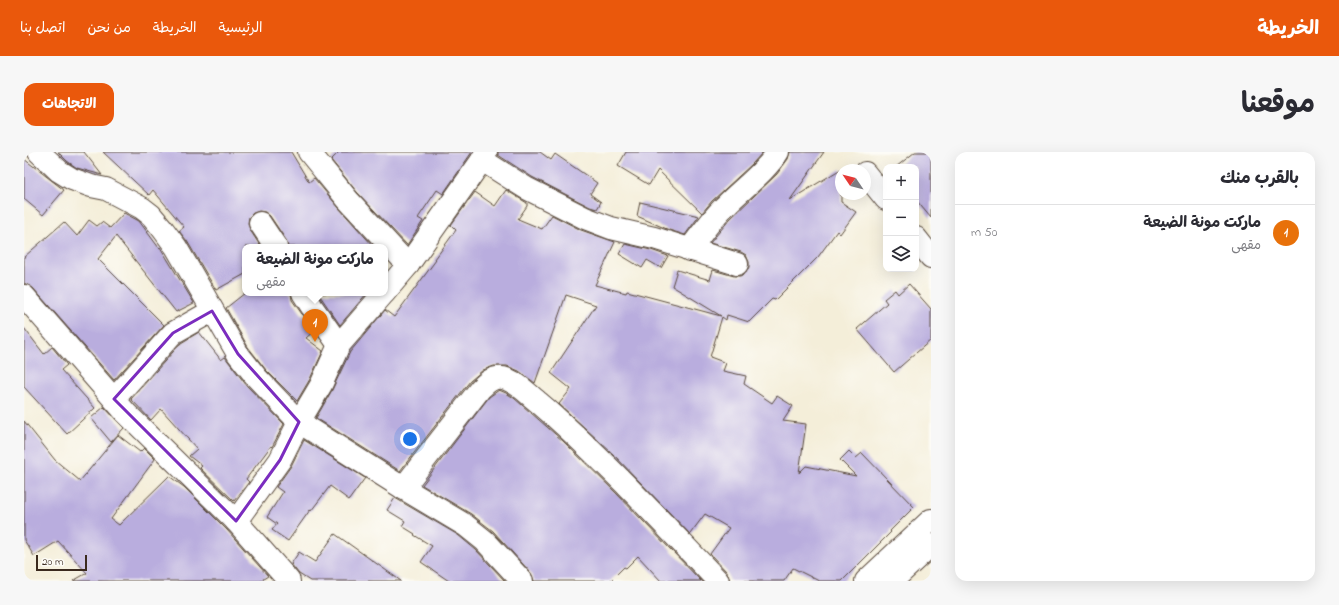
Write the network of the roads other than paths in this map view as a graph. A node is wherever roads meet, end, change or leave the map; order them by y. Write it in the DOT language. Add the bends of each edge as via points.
graph roads {
  1 [pos="39,152"];
  2 [pos="309,152"];
  3 [pos="778,152"];
  4 [pos="484,156"];
  5 [pos="871,179"];
  6 [pos="883,195"];
  7 [pos="260,223"];
  8 [pos="919,242"];
  9 [pos="274,244"];
  10 [pos="689,250"];
  11 [pos="931,257"];
  12 [pos="737,264"];
  13 [pos="408,265"];
  14 [pos="388,288"];
  15 [pos="24,296"];
  16 [pos="305,296"];
  17 [pos="381,296"];
  18 [pos="212,312"];
  19 [pos="338,346"];
  20 [pos="114,399"];
  21 [pos="299,422"];
  22 [pos="403,488"];
  23 [pos="931,520"];
  24 [pos="236,521"];
  25 [pos="931,545"];
  26 [pos="286,580"];
  27 [pos="522,581"];
  28 [pos="718,581"];
  29 [pos="866,581"];
  30 [pos="892,581"];
  1 -- 18 [label="street" via="59,171 72,179 106,189 151,215 176,247"];
  2 -- 13 [label="street" via="348,200"];
  3 -- 10 [label="street" via="770,163 724,206"];
  4 -- 10 [label="street" via="526,188 585,218"];
  4 -- 13 [label="street"];
  5 -- 6 [label="street"];
  7 -- 9 [label="street"];
  8 -- 11 [label="street"];
  10 -- 12 [label="street"];
  13 -- 14 [label="street"];
  15 -- 20 [label="street"];
  16 -- 19 [label="street"];
  17 -- 19 [label="street"];
  18 -- 20 [label="street" via="173,332"];
  18 -- 21 [label="street" via="242,360"];
  19 -- 21 [label="street" via="321,385"];
  20 -- 24 [label="street"];
  21 -- 22 [label="street"];
  21 -- 24 [label="street" via="280,460"];
  22 -- 27 [label="street" via="465,525 486,541"];
  22 -- 28 [label="street" via="480,389 496,378 509,380 551,413 589,448"];
  23 -- 29 [label="street"];
  24 -- 26 [label="street"];
  25 -- 30 [label="street"];
}
